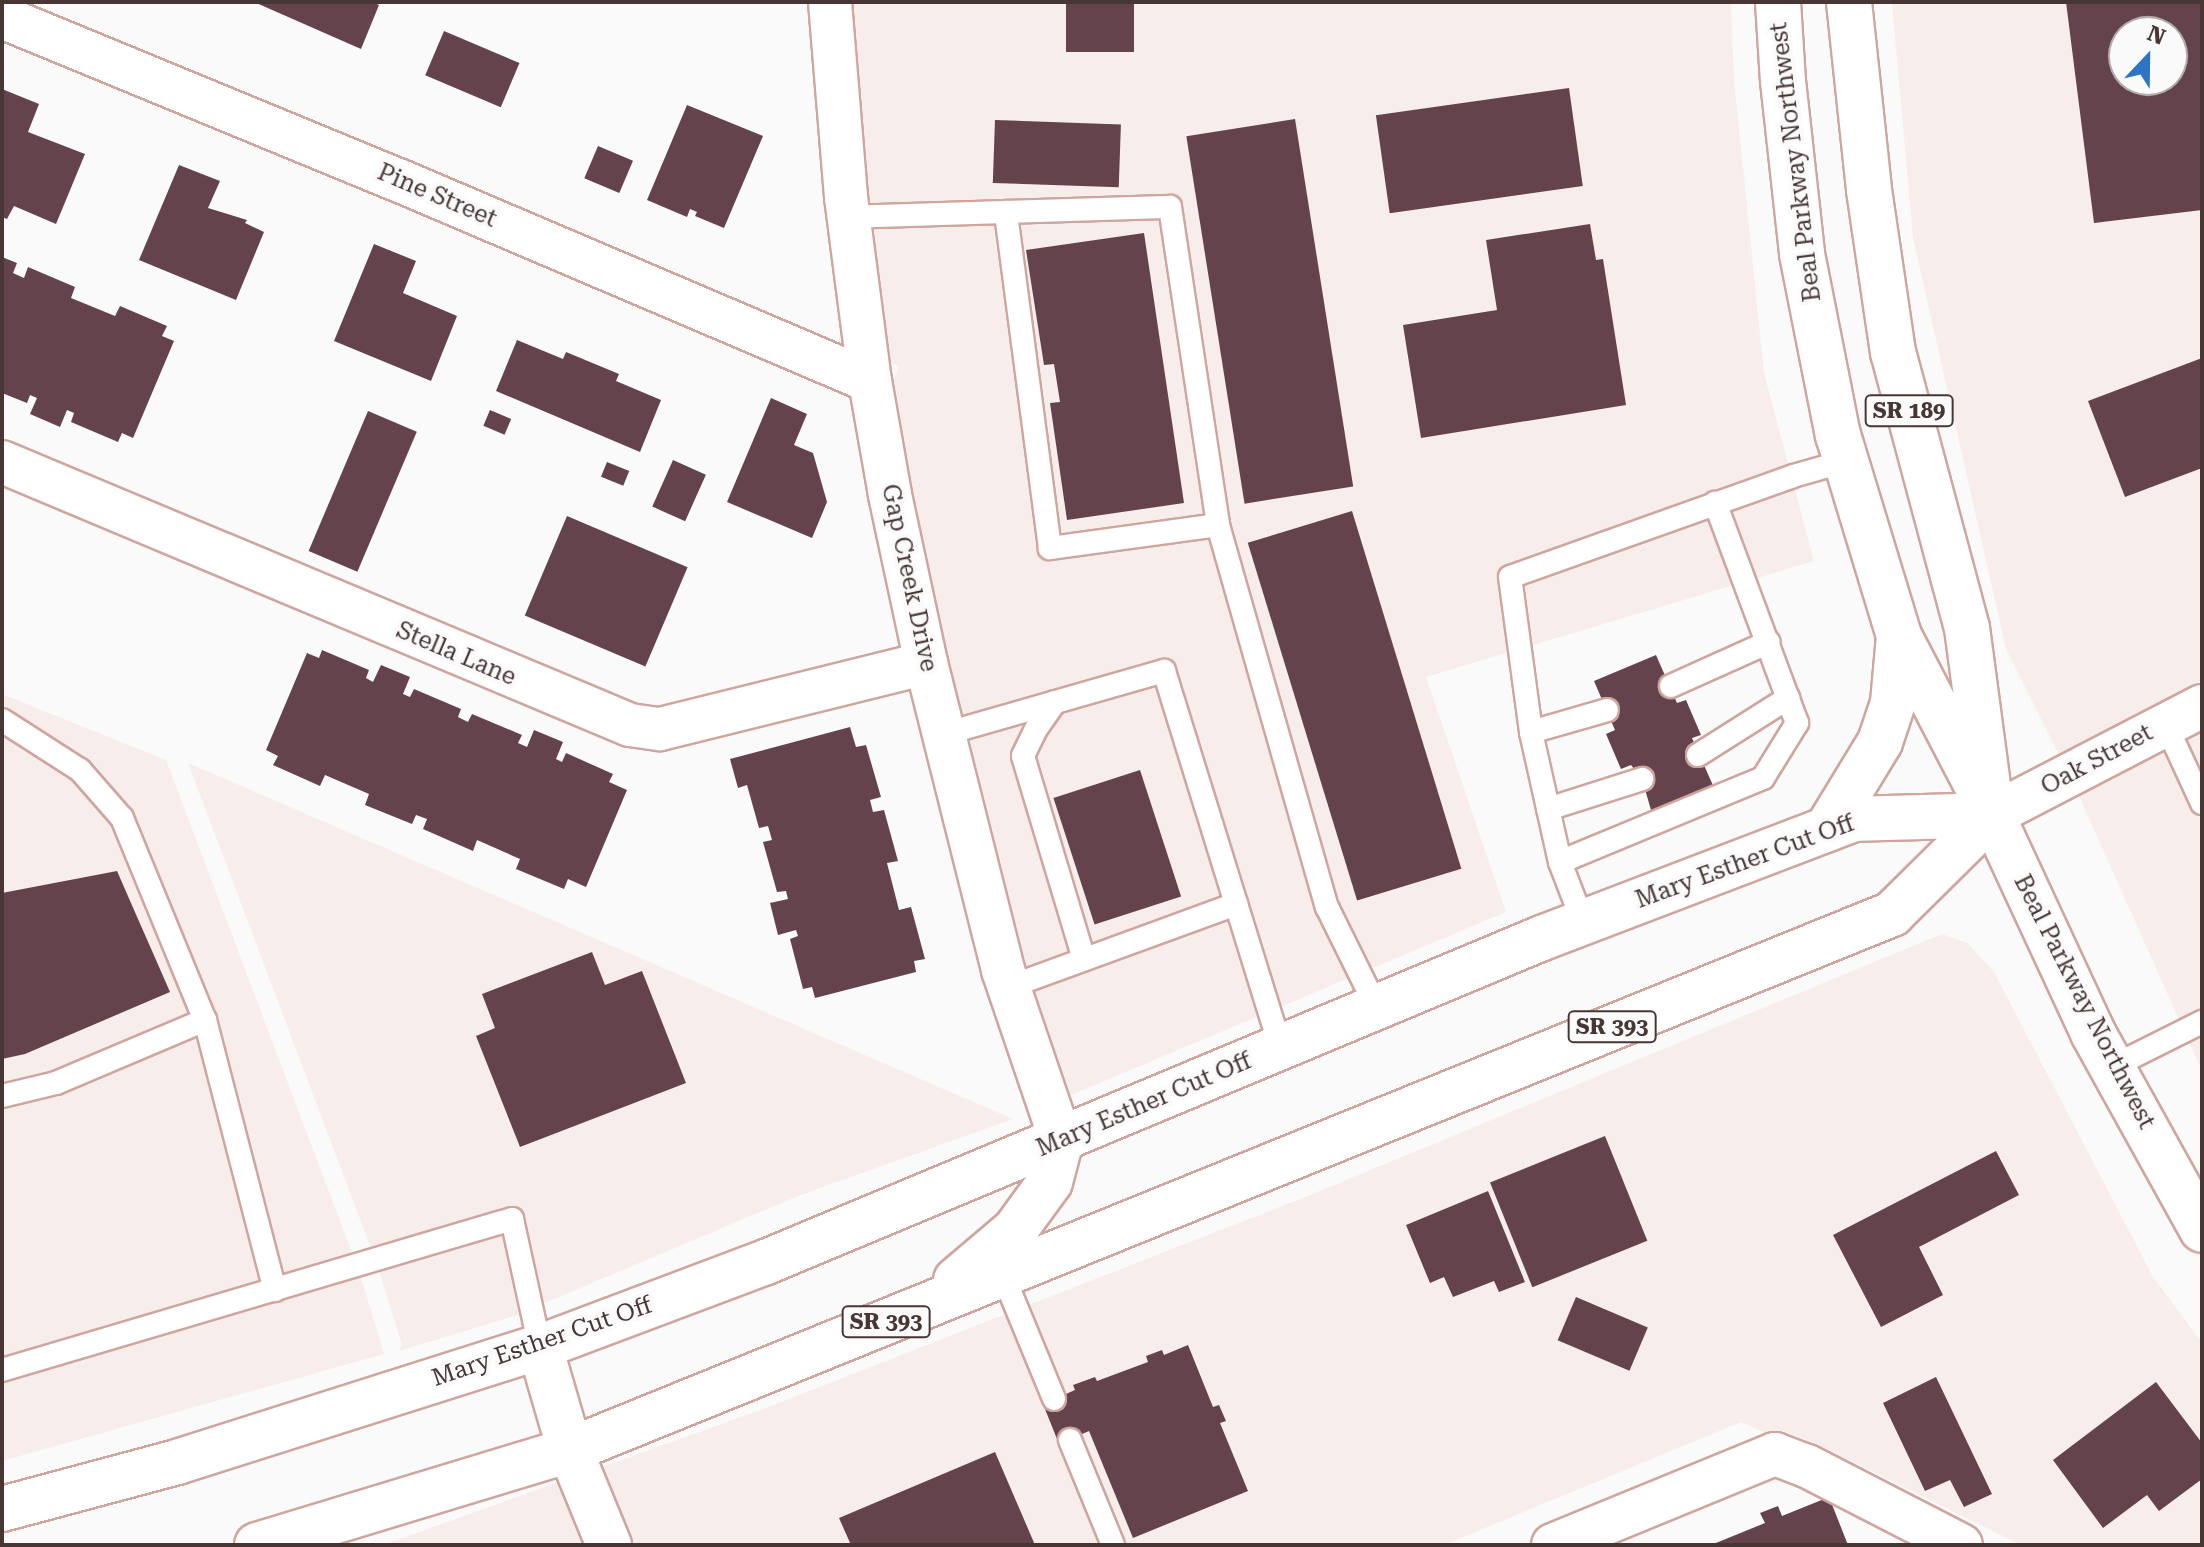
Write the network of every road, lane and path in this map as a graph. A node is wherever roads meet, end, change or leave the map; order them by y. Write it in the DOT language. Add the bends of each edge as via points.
graph roads {
  1 [pos="830,2"];
  2 [pos="1778,2"];
  3 [pos="1849,2"];
  4 [pos="2,17"];
  5 [pos="1006,212"];
  6 [pos="848,217"];
  7 [pos="870,381"];
  8 [pos="1846,461"];
  9 [pos="2,462"];
  10 [pos="1715,503"];
  11 [pos="1218,525"];
  12 [pos="1899,636"];
  13 [pos="1769,642"];
  14 [pos="926,663"];
  15 [pos="1671,686"];
  16 [pos="1788,698"];
  17 [pos="1055,702"];
  18 [pos="2202,706"];
  19 [pos="1607,710"];
  20 [pos="2,720"];
  21 [pos="2166,725"];
  22 [pos="1531,732"];
  23 [pos="944,734"];
  24 [pos="1698,755"];
  25 [pos="1642,779"];
  26 [pos="2200,793"];
  27 [pos="1548,809"];
  28 [pos="1992,815"];
  29 [pos="1827,829"];
  30 [pos="1560,862"];
  31 [pos="1236,904"];
  32 [pos="1583,922"];
  33 [pos="1084,959"];
  34 [pos="1009,987"];
  35 [pos="1377,1008"];
  36 [pos="205,1020"];
  37 [pos="2202,1022"];
  38 [pos="1281,1048"];
  39 [pos="2112,1067"];
  40 [pos="2,1096"];
  41 [pos="1061,1140"];
  42 [pos="2202,1230"];
  43 [pos="1003,1275"];
  44 [pos="275,1290"];
  45 [pos="927,1305"];
  46 [pos="540,1347"];
  47 [pos="2,1370"];
  48 [pos="1054,1399"];
  49 [pos="1070,1440"];
  50 [pos="570,1450"];
  51 [pos="2,1509"];
  52 [pos="257,1545"];
  53 [pos="609,1545"];
  54 [pos="1113,1545"];
  55 [pos="1553,1545"];
  56 [pos="1961,1545"];
  1 -- 6 [label="street, Gap Creek Drive"];
  2 -- 8 [label="main road, Beal Parkway Northwest / SR 189" via="1802,254"];
  3 -- 28 [label="main road, Beal Parkway Northwest / SR 189" via="1893,352 1967,628"];
  4 -- 7 [label="street, Pine Street"];
  5 -- 6 [label="lane"];
  5 -- 11 [label="lane" via="1170,207"];
  5 -- 11 [label="lane" via="1050,548"];
  6 -- 7 [label="street, Gap Creek Drive"];
  7 -- 14 [label="street, Gap Creek Drive"];
  8 -- 10 [label="lane"];
  8 -- 12 [label="main road, Beal Parkway Northwest / SR 189"];
  9 -- 14 [label="street, Stella Lane" via="630,725 660,729"];
  10 -- 13 [label="lane"];
  10 -- 22 [label="lane" via="1510,577"];
  11 -- 35 [label="lane" via="1327,907"];
  12 -- 28 [label="main road, Beal Parkway Northwest / SR 189"];
  12 -- 29 [label="main road" via="1893,703 1880,742"];
  13 -- 15 [label="lane"];
  13 -- 16 [label="lane"];
  14 -- 23 [label="street, Gap Creek Drive"];
  16 -- 24 [label="lane"];
  16 -- 30 [label="lane" via="1797,723 1763,778"];
  17 -- 23 [label="lane"];
  17 -- 31 [label="lane" via="1164,671"];
  17 -- 33 [label="lane" via="1023,756"];
  18 -- 21 [label="street, Oak Street"];
  19 -- 22 [label="lane"];
  20 -- 36 [label="lane" via="80,770 122,818"];
  21 -- 26 [label="lane"];
  21 -- 28 [label="street, Oak Street"];
  22 -- 27 [label="lane"];
  23 -- 34 [label="street, Gap Creek Drive"];
  25 -- 27 [label="lane"];
  27 -- 30 [label="lane"];
  28 -- 29 [label="main road, Mary Esther Cut Off" via="1853,819"];
  28 -- 39 [label="main road, Beal Parkway Northwest / SR 189"];
  28 -- 43 [label="main road, SR 393" via="1892,914"];
  29 -- 32 [label="main road, Mary Esther Cut Off"];
  30 -- 32 [label="lane"];
  31 -- 33 [label="lane"];
  31 -- 38 [label="lane"];
  32 -- 35 [label="main road, Mary Esther Cut Off"];
  33 -- 34 [label="lane"];
  34 -- 41 [label="street, Gap Creek Drive"];
  35 -- 38 [label="main road, Mary Esther Cut Off"];
  36 -- 40 [label="lane" via="56,1083"];
  36 -- 44 [label="lane"];
  37 -- 39 [label="lane"];
  38 -- 41 [label="main road, Mary Esther Cut Off"];
  39 -- 42 [label="main road, Beal Parkway Northwest / SR 189"];
  41 -- 45 [label="main road" via="1050,1182 1015,1230"];
  41 -- 46 [label="main road, Mary Esther Cut Off" via="766,1262"];
  43 -- 45 [label="main road, SR 393"];
  43 -- 48 [label="lane"];
  44 -- 46 [label="lane" via="512,1219"];
  44 -- 47 [label="lane"];
  45 -- 50 [label="main road, SR 393"];
  46 -- 50 [label="main road"];
  46 -- 51 [label="main road, Mary Esther Cut Off" via="177,1462"];
  49 -- 54 [label="lane"];
  50 -- 52 [label="main road, SR 393"];
  50 -- 53 [label="main road"];
  55 -- 56 [label="street" via="1775,1454"];
}
